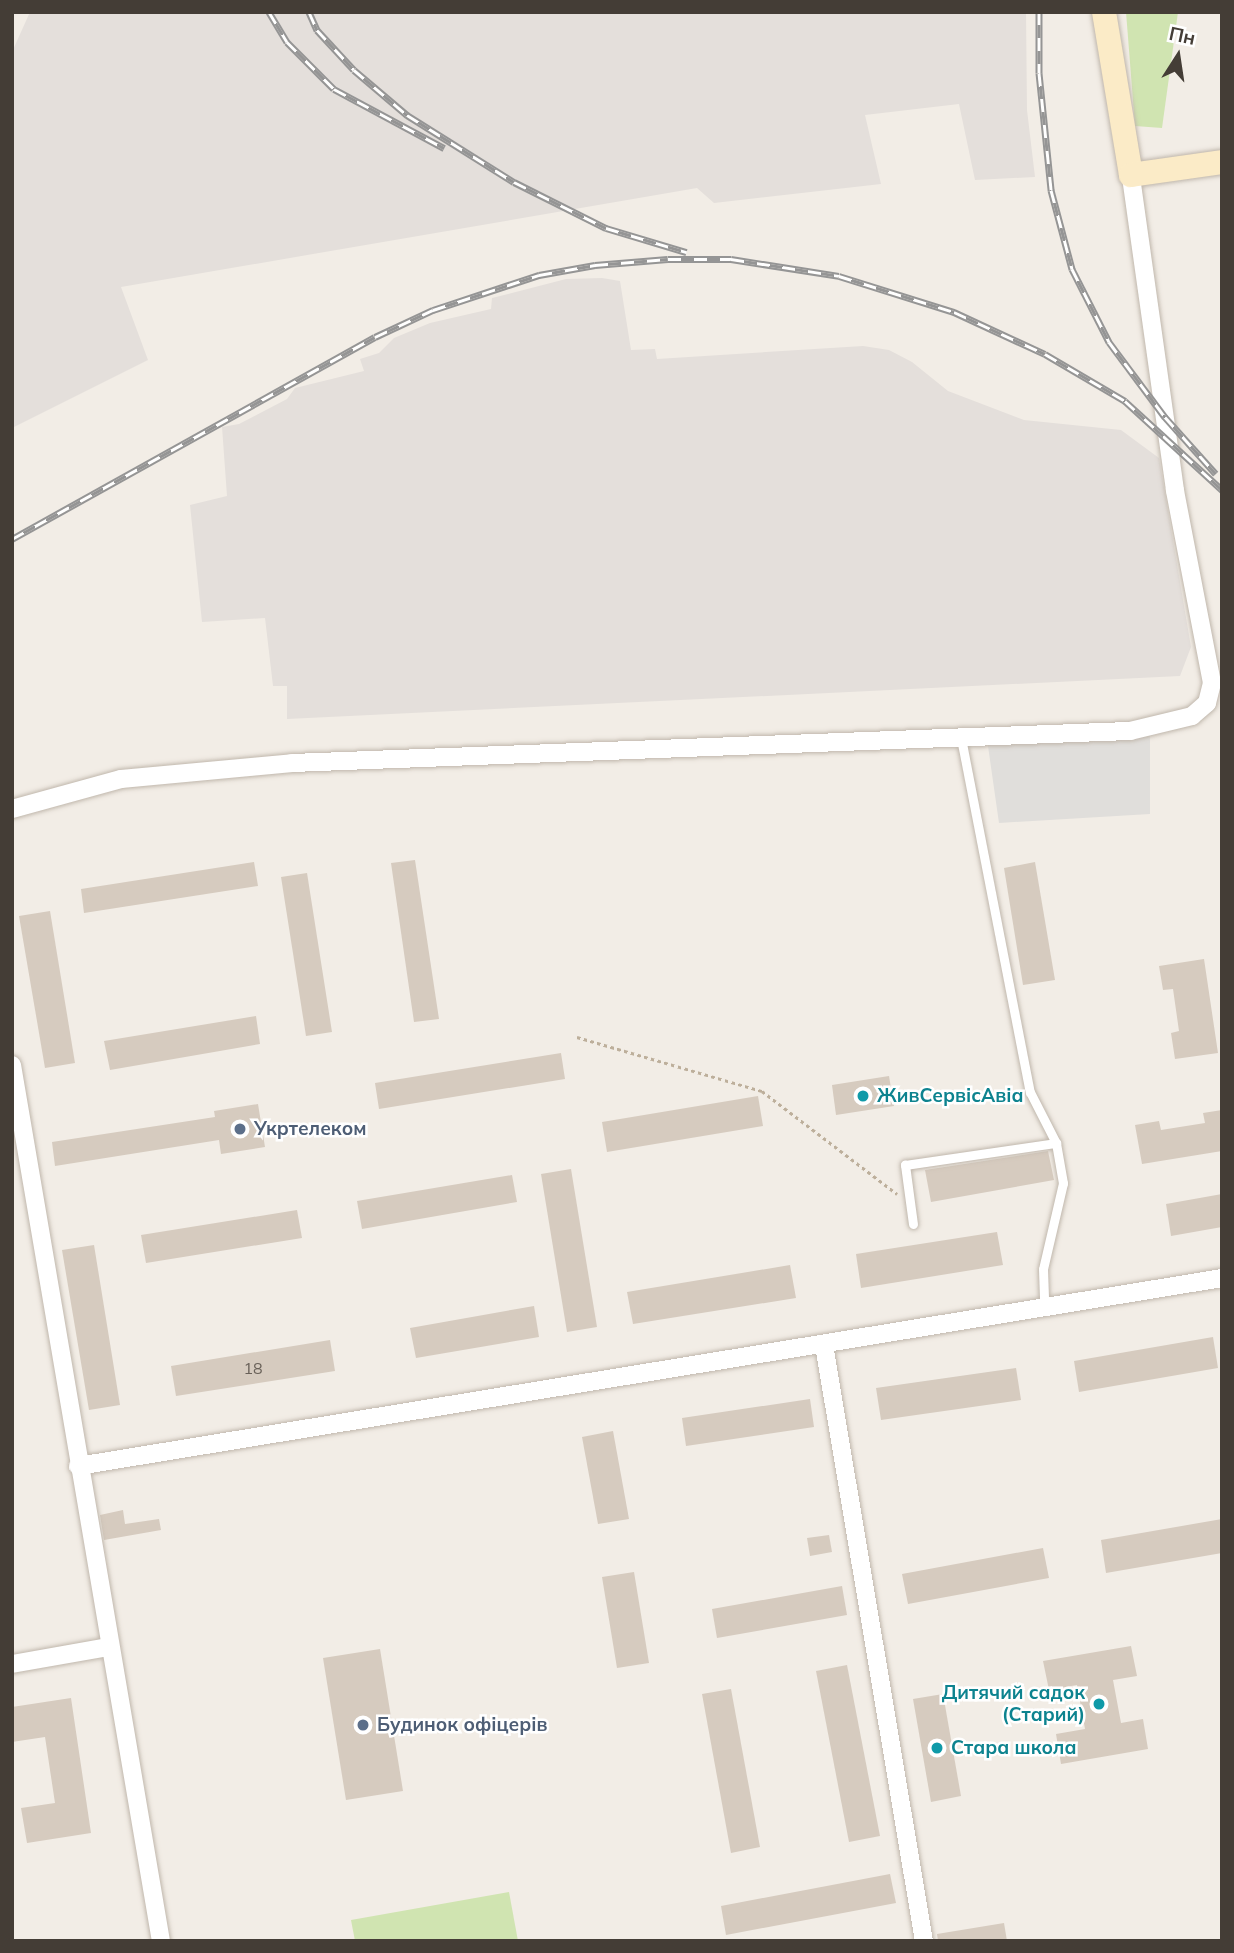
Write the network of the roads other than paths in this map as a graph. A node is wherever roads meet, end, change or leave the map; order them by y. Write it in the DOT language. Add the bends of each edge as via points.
graph roads {
  1 [pos="1104,12"];
  2 [pos="1222,162"];
  3 [pos="1132,175"];
  4 [pos="961,738"];
  5 [pos="12,809"];
  6 [pos="12,1065"];
  7 [pos="1056,1143"];
  8 [pos="914,1224"];
  9 [pos="1222,1278"];
  10 [pos="1044,1307"];
  11 [pos="824,1345"];
  12 [pos="78,1466"];
  13 [pos="108,1647"];
  14 [pos="12,1664"];
  15 [pos="161,1941"];
  16 [pos="924,1941"];
  1 -- 3 [label="street"];
  2 -- 3 [label="street"];
  3 -- 4 [label="street" via="1175,490 1212,682 1207,703 1182,720 1130,731"];
  4 -- 5 [label="street" via="292,763 121,779"];
  4 -- 7 [label="lane" via="1030,1092"];
  6 -- 12 [label="street"];
  7 -- 8 [label="lane" via="905,1165"];
  7 -- 10 [label="lane" via="1063,1183 1043,1269"];
  9 -- 10 [label="street"];
  10 -- 11 [label="street"];
  11 -- 12 [label="street"];
  11 -- 16 [label="street"];
  12 -- 13 [label="street"];
  13 -- 14 [label="street"];
  13 -- 15 [label="street"];
}
